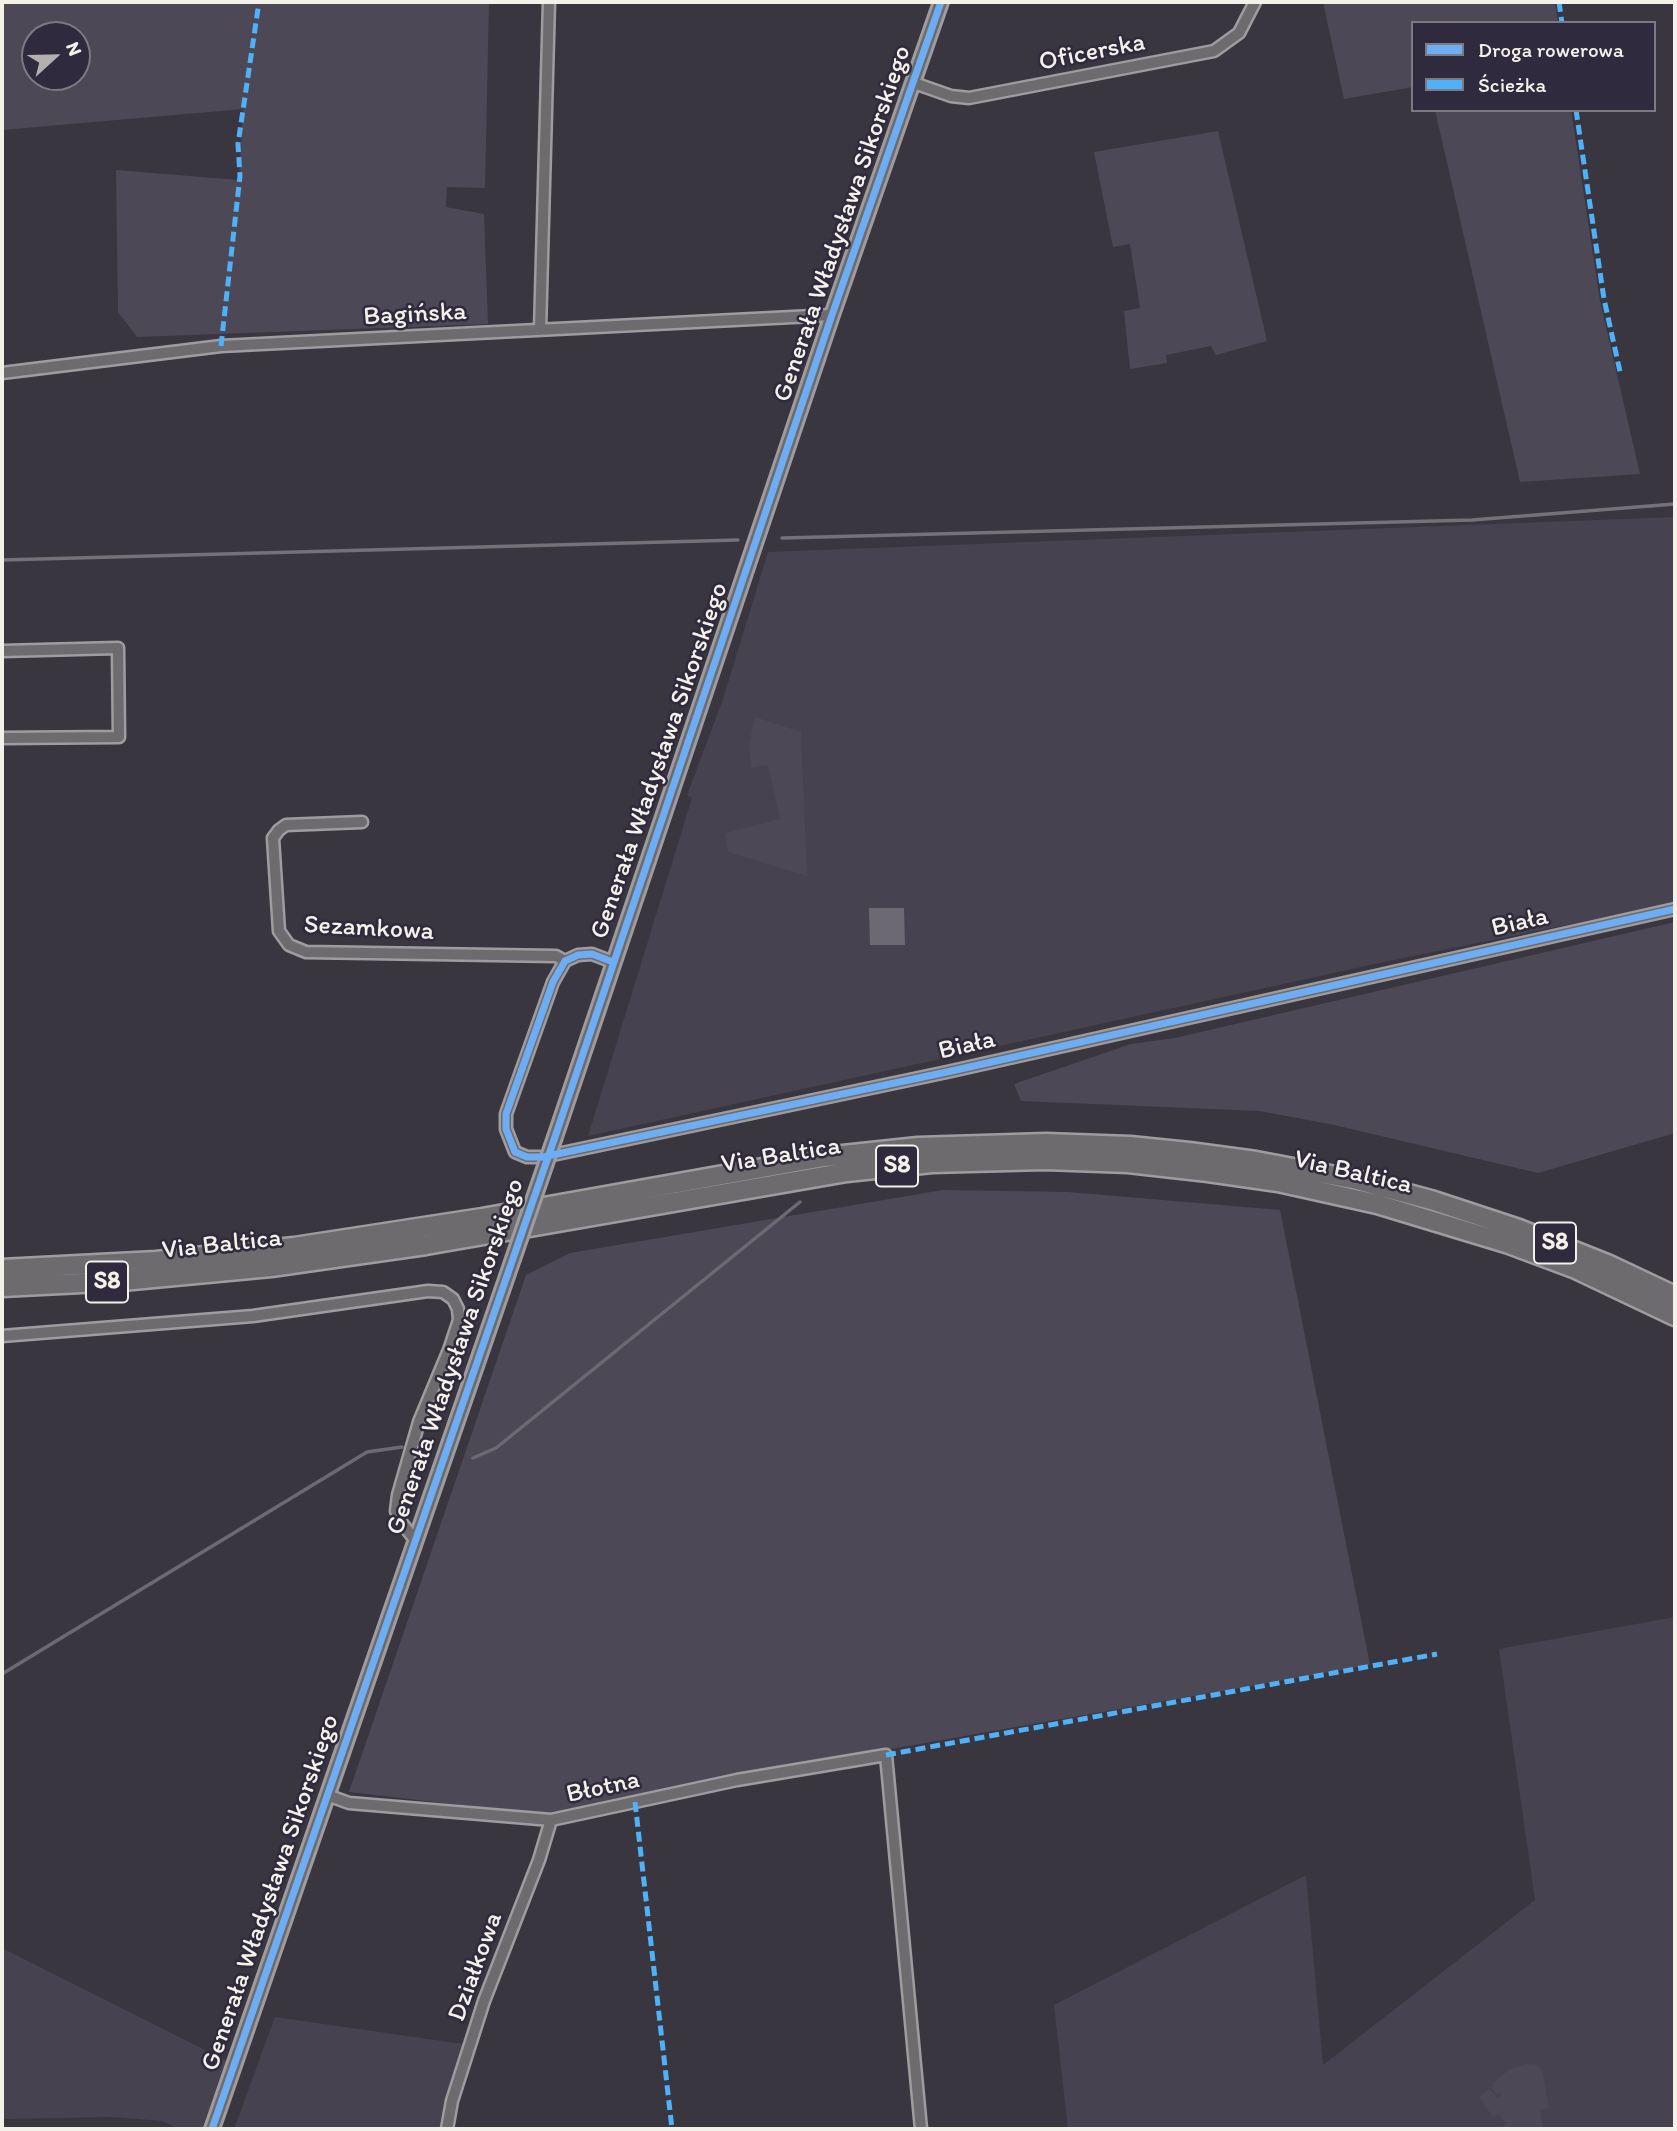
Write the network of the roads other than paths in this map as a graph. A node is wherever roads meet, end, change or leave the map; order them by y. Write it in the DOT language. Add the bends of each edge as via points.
graph roads {
  1 [pos="549,2"];
  2 [pos="941,2"];
  3 [pos="1255,2"];
  4 [pos="914,83"];
  5 [pos="832,315"];
  6 [pos="540,330"];
  7 [pos="2,373"];
  8 [pos="2,651"];
  9 [pos="2,738"];
  10 [pos="362,822"];
  11 [pos="1675,909"];
  12 [pos="565,961"];
  13 [pos="614,962"];
  14 [pos="2,1269"];
  15 [pos="2,1287"];
  16 [pos="1675,1296"];
  17 [pos="1675,1316"];
  18 [pos="2,1336"];
  19 [pos="415,1540"];
  20 [pos="327,1795"];
  21 [pos="551,1820"];
  22 [pos="212,2129"];
  23 [pos="447,2129"];
  24 [pos="921,2129"];
  1 -- 6 [label="street"];
  2 -- 4 [label="street, Generała Władysława Sikorskiego"];
  3 -- 4 [label="street, Oficerska" via="1239,33 1214,51 969,98"];
  4 -- 5 [label="street, Generała Władysława Sikorskiego"];
  5 -- 6 [label="street, Bagińska"];
  5 -- 13 [label="street, Generała Władysława Sikorskiego"];
  6 -- 7 [label="street, Bagińska" via="221,346"];
  8 -- 9 [label="street" via="118,648 119,737"];
  10 -- 12 [label="street, Sezamkowa" via="286,825 273,838 279,931 289,945 306,952 556,956"];
  11 -- 12 [label="street, Biała" via="934,1075 527,1157 516,1152 510,1142 506,1114 542,1008"];
  12 -- 13 [label="street" via="592,954"];
  13 -- 19 [label="street, Generała Władysława Sikorskiego, bridge"];
  14 -- 16 [label="highway, Via Baltica / S8" via="144,1262 282,1248 482,1218 824,1157 918,1147 1046,1143 1189,1152 1366,1183 1530,1233"];
  15 -- 17 [label="highway, Via Baltica / S8" via="271,1267 858,1171 932,1163 1045,1160 1209,1172 1377,1204 1576,1269"];
  18 -- 19 [label="street" via="253,1316 443,1292 453,1299 458,1320 419,1422 396,1511"];
  19 -- 20 [label="street, Generała Władysława Sikorskiego"];
  20 -- 21 [label="street, Błotna" via="349,1803"];
  20 -- 22 [label="street, Generała Władysława Sikorskiego"];
  21 -- 23 [label="street, Działkowa" via="484,2001"];
  21 -- 24 [label="street, Błotna" via="737,1780 886,1755"];
}
